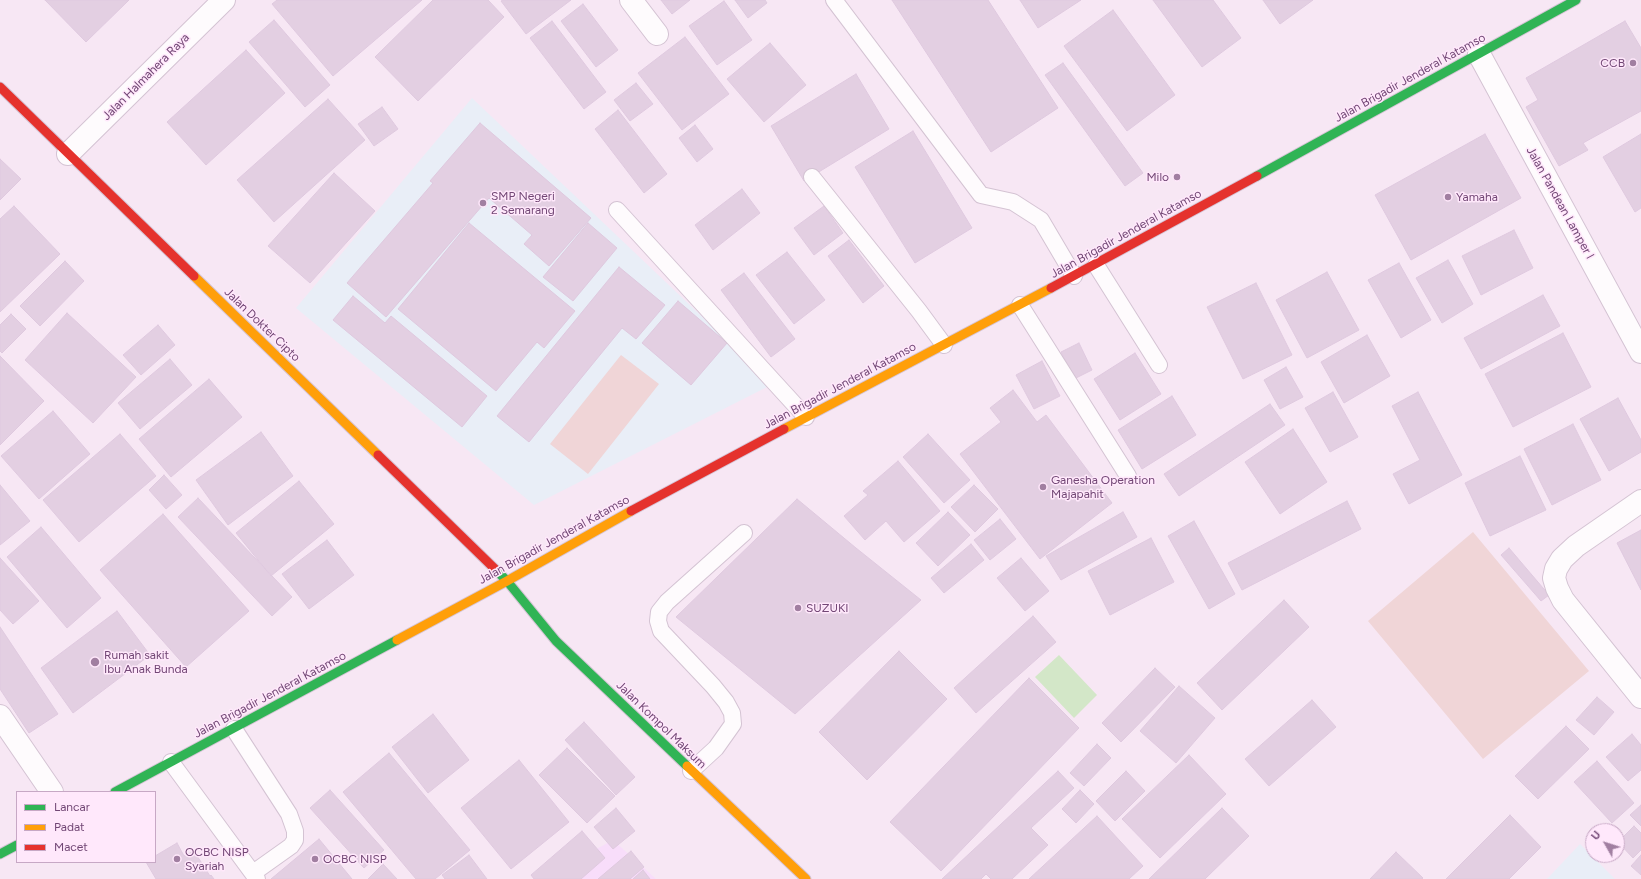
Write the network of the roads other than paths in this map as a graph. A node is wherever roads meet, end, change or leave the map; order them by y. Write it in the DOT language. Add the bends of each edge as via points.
graph roads {
  1 [pos="224,0"];
  2 [pos="631,0"];
  3 [pos="834,0"];
  4 [pos="1576,0"];
  5 [pos="657,34"];
  6 [pos="1479,54"];
  7 [pos="0,87"];
  8 [pos="68,154"];
  9 [pos="812,177"];
  10 [pos="617,210"];
  11 [pos="1096,265"];
  12 [pos="1074,276"];
  13 [pos="1020,305"];
  14 [pos="944,345"];
  15 [pos="1641,352"];
  16 [pos="1159,365"];
  17 [pos="806,417"];
  18 [pos="1128,476"];
  19 [pos="1641,500"];
  20 [pos="744,534"];
  21 [pos="507,581"];
  22 [pos="1641,697"];
  23 [pos="0,716"];
  24 [pos="234,729"];
  25 [pos="171,762"];
  26 [pos="691,771"];
  27 [pos="51,791"];
  28 [pos="117,791"];
  29 [pos="16,846"];
  30 [pos="0,854"];
  31 [pos="255,876"];
  32 [pos="806,879"];
  1 -- 8 [label="street, Jalan Halmahera Raya"];
  2 -- 5 [label="street"];
  3 -- 12 [label="lane" via="981,195 1012,202 1041,220"];
  4 -- 6 [label="main road, Jalan Brigadir Jenderal Katamso"];
  6 -- 11 [label="main road, Jalan Brigadir Jenderal Katamso"];
  6 -- 15 [label="street, Jalan Pandean Lamper I"];
  7 -- 8 [label="main road, Jalan Dokter Cipto"];
  8 -- 21 [label="main road, Jalan Dokter Cipto"];
  9 -- 14 [label="lane"];
  10 -- 17 [label="lane"];
  11 -- 12 [label="main road, Jalan Brigadir Jenderal Katamso"];
  11 -- 16 [label="lane"];
  12 -- 13 [label="main road, Jalan Brigadir Jenderal Katamso"];
  13 -- 14 [label="main road, Jalan Brigadir Jenderal Katamso"];
  13 -- 18 [label="lane"];
  14 -- 17 [label="main road, Jalan Brigadir Jenderal Katamso"];
  17 -- 21 [label="main road, Jalan Brigadir Jenderal Katamso" via="659,495"];
  19 -- 22 [label="street" via="1576,546 1562,559 1554,578 1563,600"];
  20 -- 26 [label="lane" via="659,612 661,631 713,686 732,713 733,724 716,748"];
  21 -- 24 [label="main road, Jalan Brigadir Jenderal Katamso"];
  21 -- 26 [label="main road, Jalan Kompol Maksum" via="556,641"];
  23 -- 27 [label="street"];
  24 -- 25 [label="main road, Jalan Brigadir Jenderal Katamso"];
  24 -- 31 [label="lane" via="289,814 295,831 295,840 291,846"];
  25 -- 28 [label="main road, Jalan Brigadir Jenderal Katamso"];
  25 -- 31 [label="lane"];
  26 -- 32 [label="main road, Jalan Kompol Maksum"];
  29 -- 30 [label="main road"];
}
